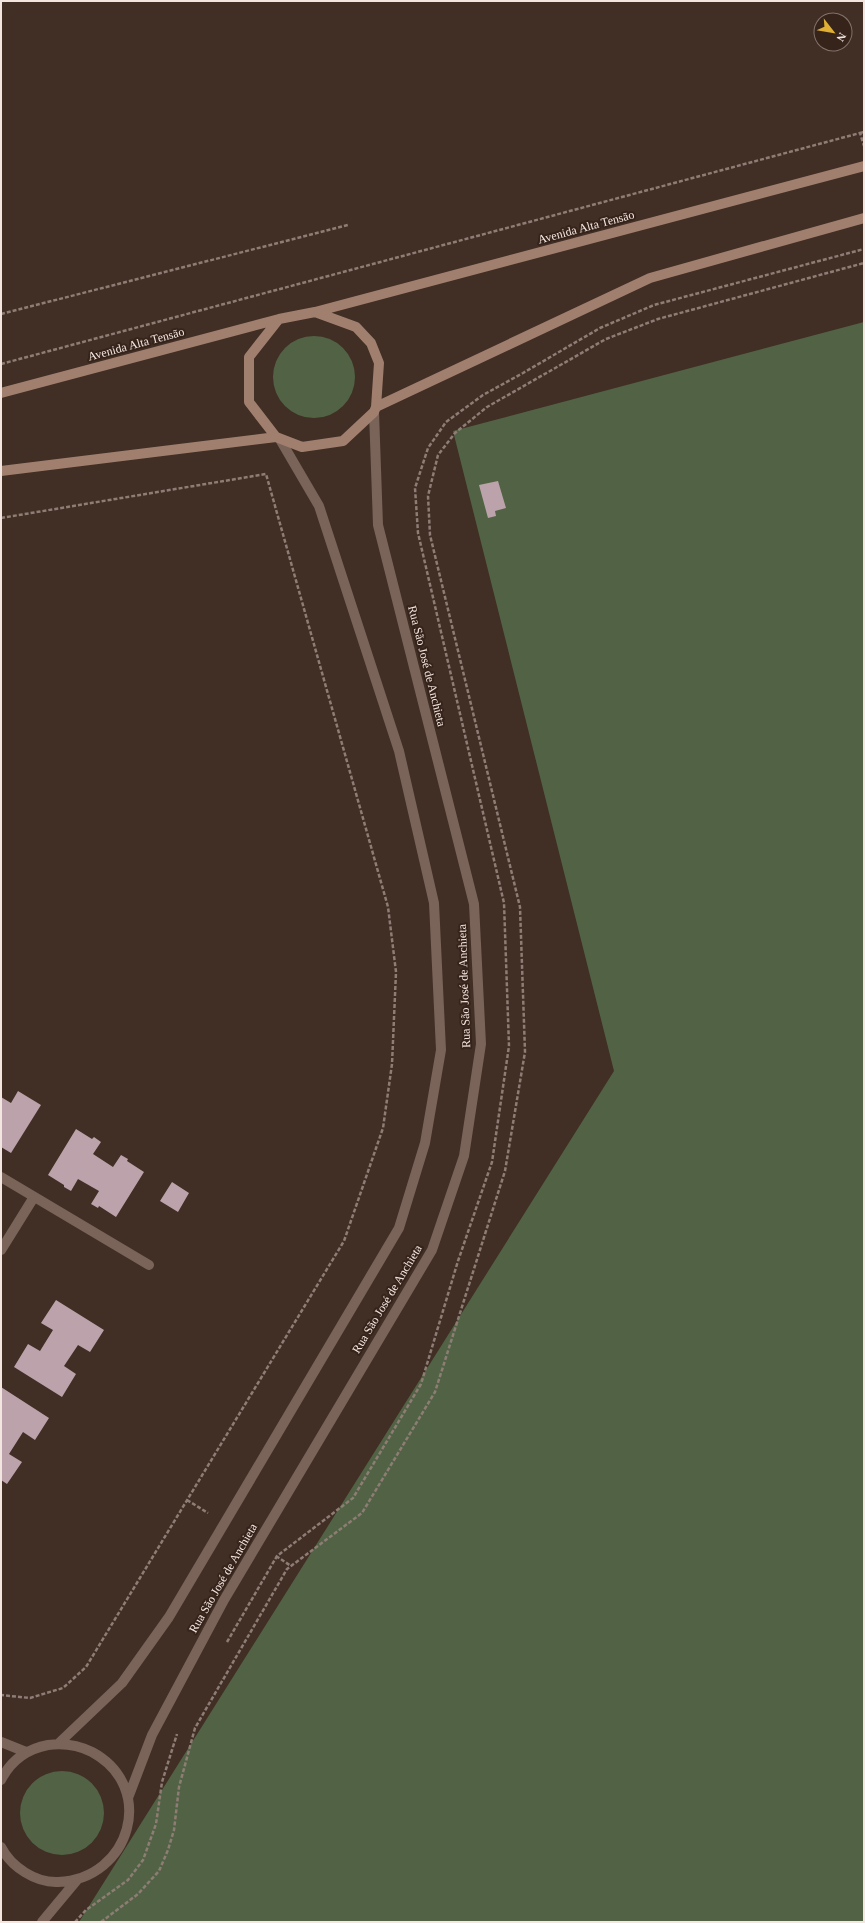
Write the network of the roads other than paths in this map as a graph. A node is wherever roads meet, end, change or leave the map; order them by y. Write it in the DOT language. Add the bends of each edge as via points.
graph roads {
  1 [pos="864,166"];
  2 [pos="864,218"];
  3 [pos="315,312"];
  4 [pos="278,319"];
  5 [pos="1,393"];
  6 [pos="375,409"];
  7 [pos="279,439"];
  8 [pos="1,471"];
  9 [pos="1,1177"];
  10 [pos="34,1197"];
  11 [pos="1,1250"];
  12 [pos="149,1265"];
  13 [pos="1,1742"];
  14 [pos="59,1743"];
  15 [pos="26,1752"];
  16 [pos="1,1780"];
  17 [pos="128,1798"];
  18 [pos="1,1847"];
  19 [pos="77,1880"];
  20 [pos="42,1922"];
  1 -- 3 [label="street, Avenida Alta Tensāo"];
  2 -- 6 [label="street" via="650,278"];
  3 -- 4 [label="street"];
  3 -- 6 [label="street" via="356,327 371,343 379,363"];
  4 -- 5 [label="street, Avenida Alta Tensāo"];
  4 -- 7 [label="street" via="249,357 249,402"];
  6 -- 7 [label="street" via="343,441 302,447"];
  6 -- 17 [label="street, Rua São José de Anchieta" via="378,525 474,904 481,1044 464,1156 432,1250 224,1600 152,1735"];
  7 -- 8 [label="street"];
  7 -- 14 [label="street" via="319,506 399,751 434,903 441,1050 425,1143 399,1228 169,1617 122,1683"];
  9 -- 10 [label="street"];
  10 -- 11 [label="street"];
  10 -- 12 [label="street"];
  13 -- 15 [label="street"];
  14 -- 15 [label="street, Rua São José de Anchieta"];
  14 -- 17 [label="street, Rua São José de Anchieta" via="82,1747 103,1758 119,1776"];
  15 -- 16 [label="street, Rua São José de Anchieta" via="5,1772"];
  17 -- 19 [label="street, Rua São José de Anchieta" via="128,1826 124,1840 113,1858 97,1872"];
  18 -- 19 [label="street, Rua São José de Anchieta" via="17,1867 36,1878 56,1882"];
  19 -- 20 [label="street, Rua São José de Anchieta"];
}
